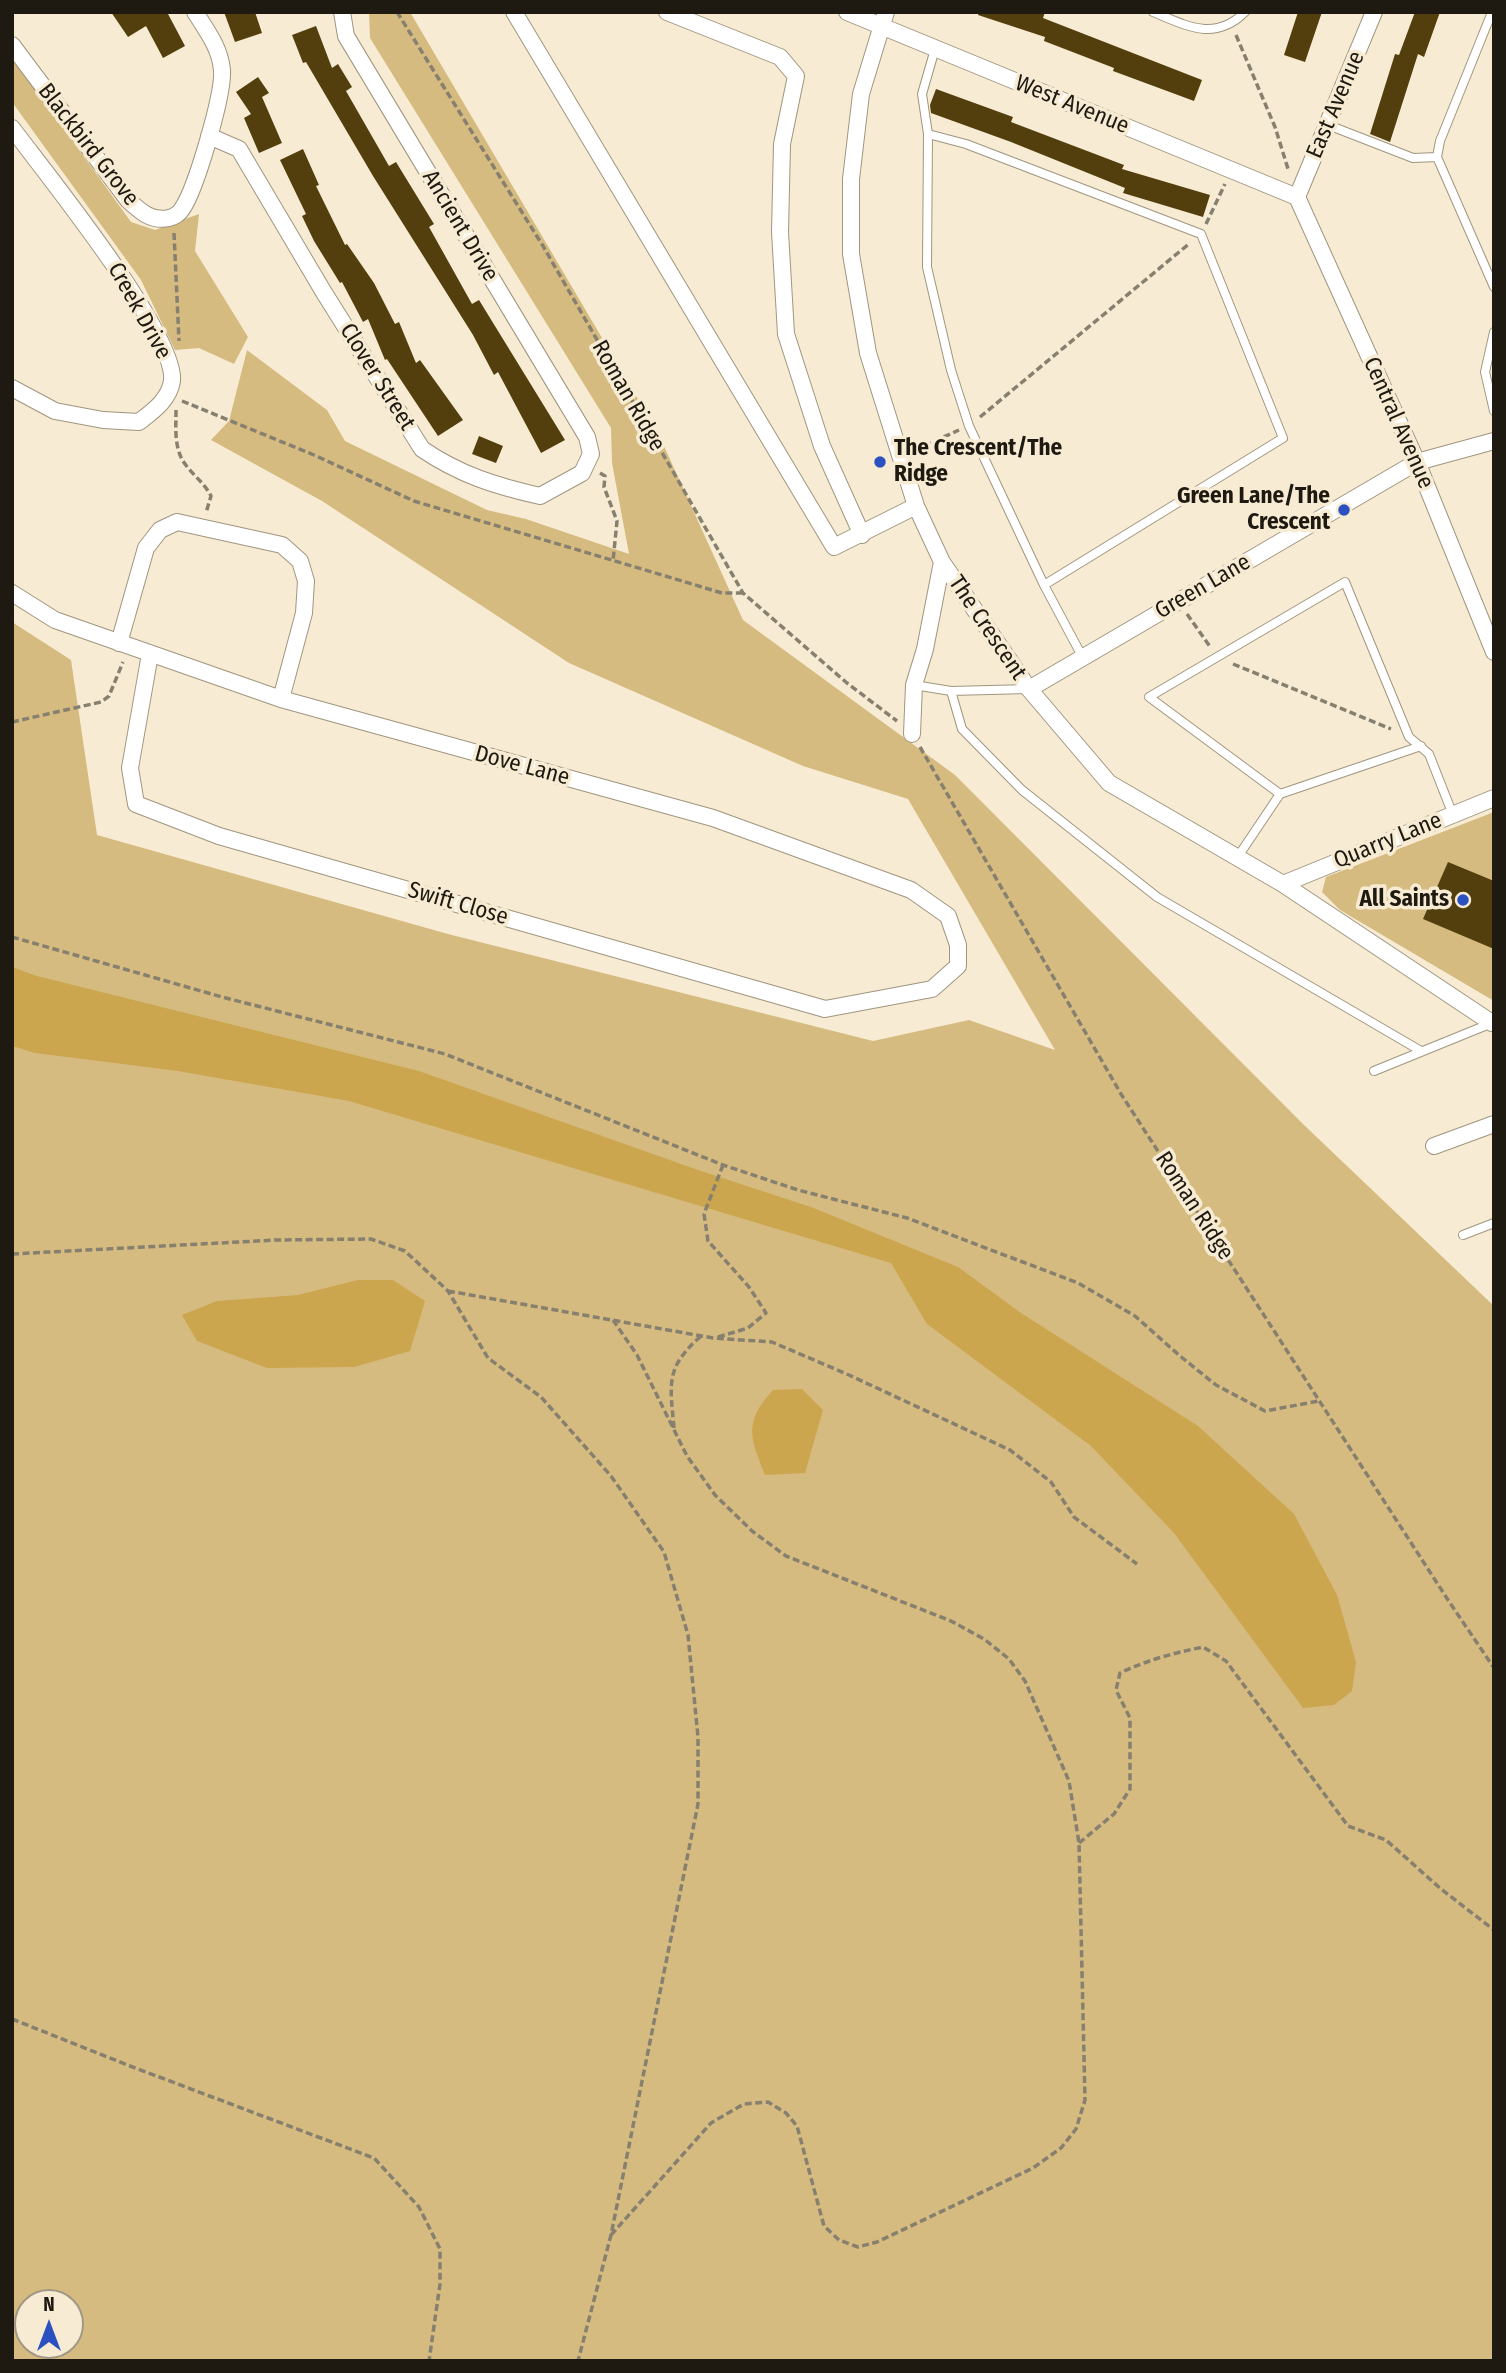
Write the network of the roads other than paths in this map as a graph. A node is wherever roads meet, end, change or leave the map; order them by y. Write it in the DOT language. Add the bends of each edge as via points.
graph roads {
  1 [pos="195,12"];
  2 [pos="342,12"];
  3 [pos="514,12"];
  4 [pos="667,12"];
  5 [pos="847,12"];
  6 [pos="1153,12"];
  7 [pos="1245,12"];
  8 [pos="1374,12"];
  9 [pos="1492,12"];
  10 [pos="883,19"];
  11 [pos="12,45"];
  12 [pos="935,48"];
  13 [pos="1328,125"];
  14 [pos="12,128"];
  15 [pos="928,134"];
  16 [pos="209,136"];
  17 [pos="1437,157"];
  18 [pos="1297,197"];
  19 [pos="1494,287"];
  20 [pos="1494,332"];
  21 [pos="12,388"];
  22 [pos="1494,411"];
  23 [pos="1494,441"];
  24 [pos="1417,461"];
  25 [pos="586,464"];
  26 [pos="916,506"];
  27 [pos="862,535"];
  28 [pos="942,562"];
  29 [pos="1044,585"];
  30 [pos="12,593"];
  31 [pos="123,645"];
  32 [pos="1494,652"];
  33 [pos="150,654"];
  34 [pos="1083,658"];
  35 [pos="915,685"];
  36 [pos="1029,690"];
  37 [pos="951,691"];
  38 [pos="281,699"];
  39 [pos="912,733"];
  40 [pos="1420,746"];
  41 [pos="1280,793"];
  42 [pos="1494,798"];
  43 [pos="1453,815"];
  44 [pos="1237,858"];
  45 [pos="1283,884"];
  46 [pos="932,989"];
  47 [pos="1493,1024"];
  48 [pos="1421,1051"];
  49 [pos="1374,1071"];
  50 [pos="1494,1124"];
  51 [pos="1434,1146"];
  52 [pos="1494,1223"];
  53 [pos="1462,1235"];
  1 -- 16 [label="street" via="218,50 223,72"];
  2 -- 25 [label="street, Ancient Drive" via="345,36 587,437 591,454"];
  3 -- 27 [label="street" via="834,547"];
  4 -- 27 [label="street" via="780,57 796,76 782,144 780,232 786,334 822,446"];
  5 -- 10 [label="street, West Avenue"];
  6 -- 7 [label="lane" via="1200,29 1231,24"];
  8 -- 13 [label="street, East Avenue"];
  9 -- 17 [label="lane"];
  10 -- 12 [label="street, West Avenue"];
  10 -- 26 [label="street, The Crescent" via="862,94 851,179 851,254 868,353"];
  11 -- 16 [label="street, Blackbird Grove" via="128,200 146,217 169,218 181,212"];
  12 -- 15 [label="lane" via="922,93"];
  12 -- 18 [label="street, West Avenue"];
  13 -- 17 [label="lane" via="1413,158"];
  13 -- 18 [label="street, East Avenue"];
  14 -- 21 [label="street, Creek Drive" via="108,255 146,315 171,365 172,383 161,404 139,422 55,411"];
  15 -- 29 [label="lane" via="927,267 951,370 969,426"];
  15 -- 29 [label="lane" via="966,144 1201,234 1283,438"];
  16 -- 25 [label="street, Clover Street" via="239,149 422,449 495,486 540,496 582,473"];
  17 -- 19 [label="lane"];
  18 -- 24 [label="street, Central Avenue"];
  20 -- 22 [label="lane" via="1485,372"];
  23 -- 24 [label="street, Green Lane"];
  24 -- 32 [label="street, Central Avenue"];
  24 -- 34 [label="street, Green Lane"];
  26 -- 27 [label="street"];
  26 -- 28 [label="street, The Crescent"];
  28 -- 35 [label="street"];
  28 -- 36 [label="street, The Crescent"];
  29 -- 34 [label="lane"];
  30 -- 31 [label="street, Dove Lane" via="55,620"];
  31 -- 33 [label="street, Dove Lane"];
  31 -- 38 [label="street" via="146,548 160,530 177,522 282,545 300,561 306,581 304,614"];
  33 -- 38 [label="street, Dove Lane"];
  33 -- 46 [label="street, Swift Close" via="130,768 135,804 219,836 825,1009"];
  34 -- 36 [label="street, Green Lane"];
  35 -- 37 [label="lane"];
  35 -- 39 [label="street"];
  36 -- 37 [label="lane"];
  36 -- 44 [label="street, The Crescent" via="1109,783"];
  37 -- 48 [label="lane" via="962,729 1022,790 1157,897"];
  38 -- 46 [label="street, Dove Lane" via="713,818 911,890 948,916 958,945 958,966"];
  40 -- 41 [label="lane"];
  40 -- 41 [label="lane" via="1409,737 1345,582 1149,697"];
  40 -- 43 [label="lane" via="1429,754"];
  41 -- 44 [label="lane"];
  42 -- 43 [label="street, Quarry Lane"];
  43 -- 45 [label="street, Quarry Lane"];
  44 -- 45 [label="street, The Crescent"];
  45 -- 47 [label="street, The Crescent"];
  47 -- 48 [label="lane"];
  48 -- 49 [label="lane"];
  50 -- 51 [label="street"];
  52 -- 53 [label="lane"];
}
